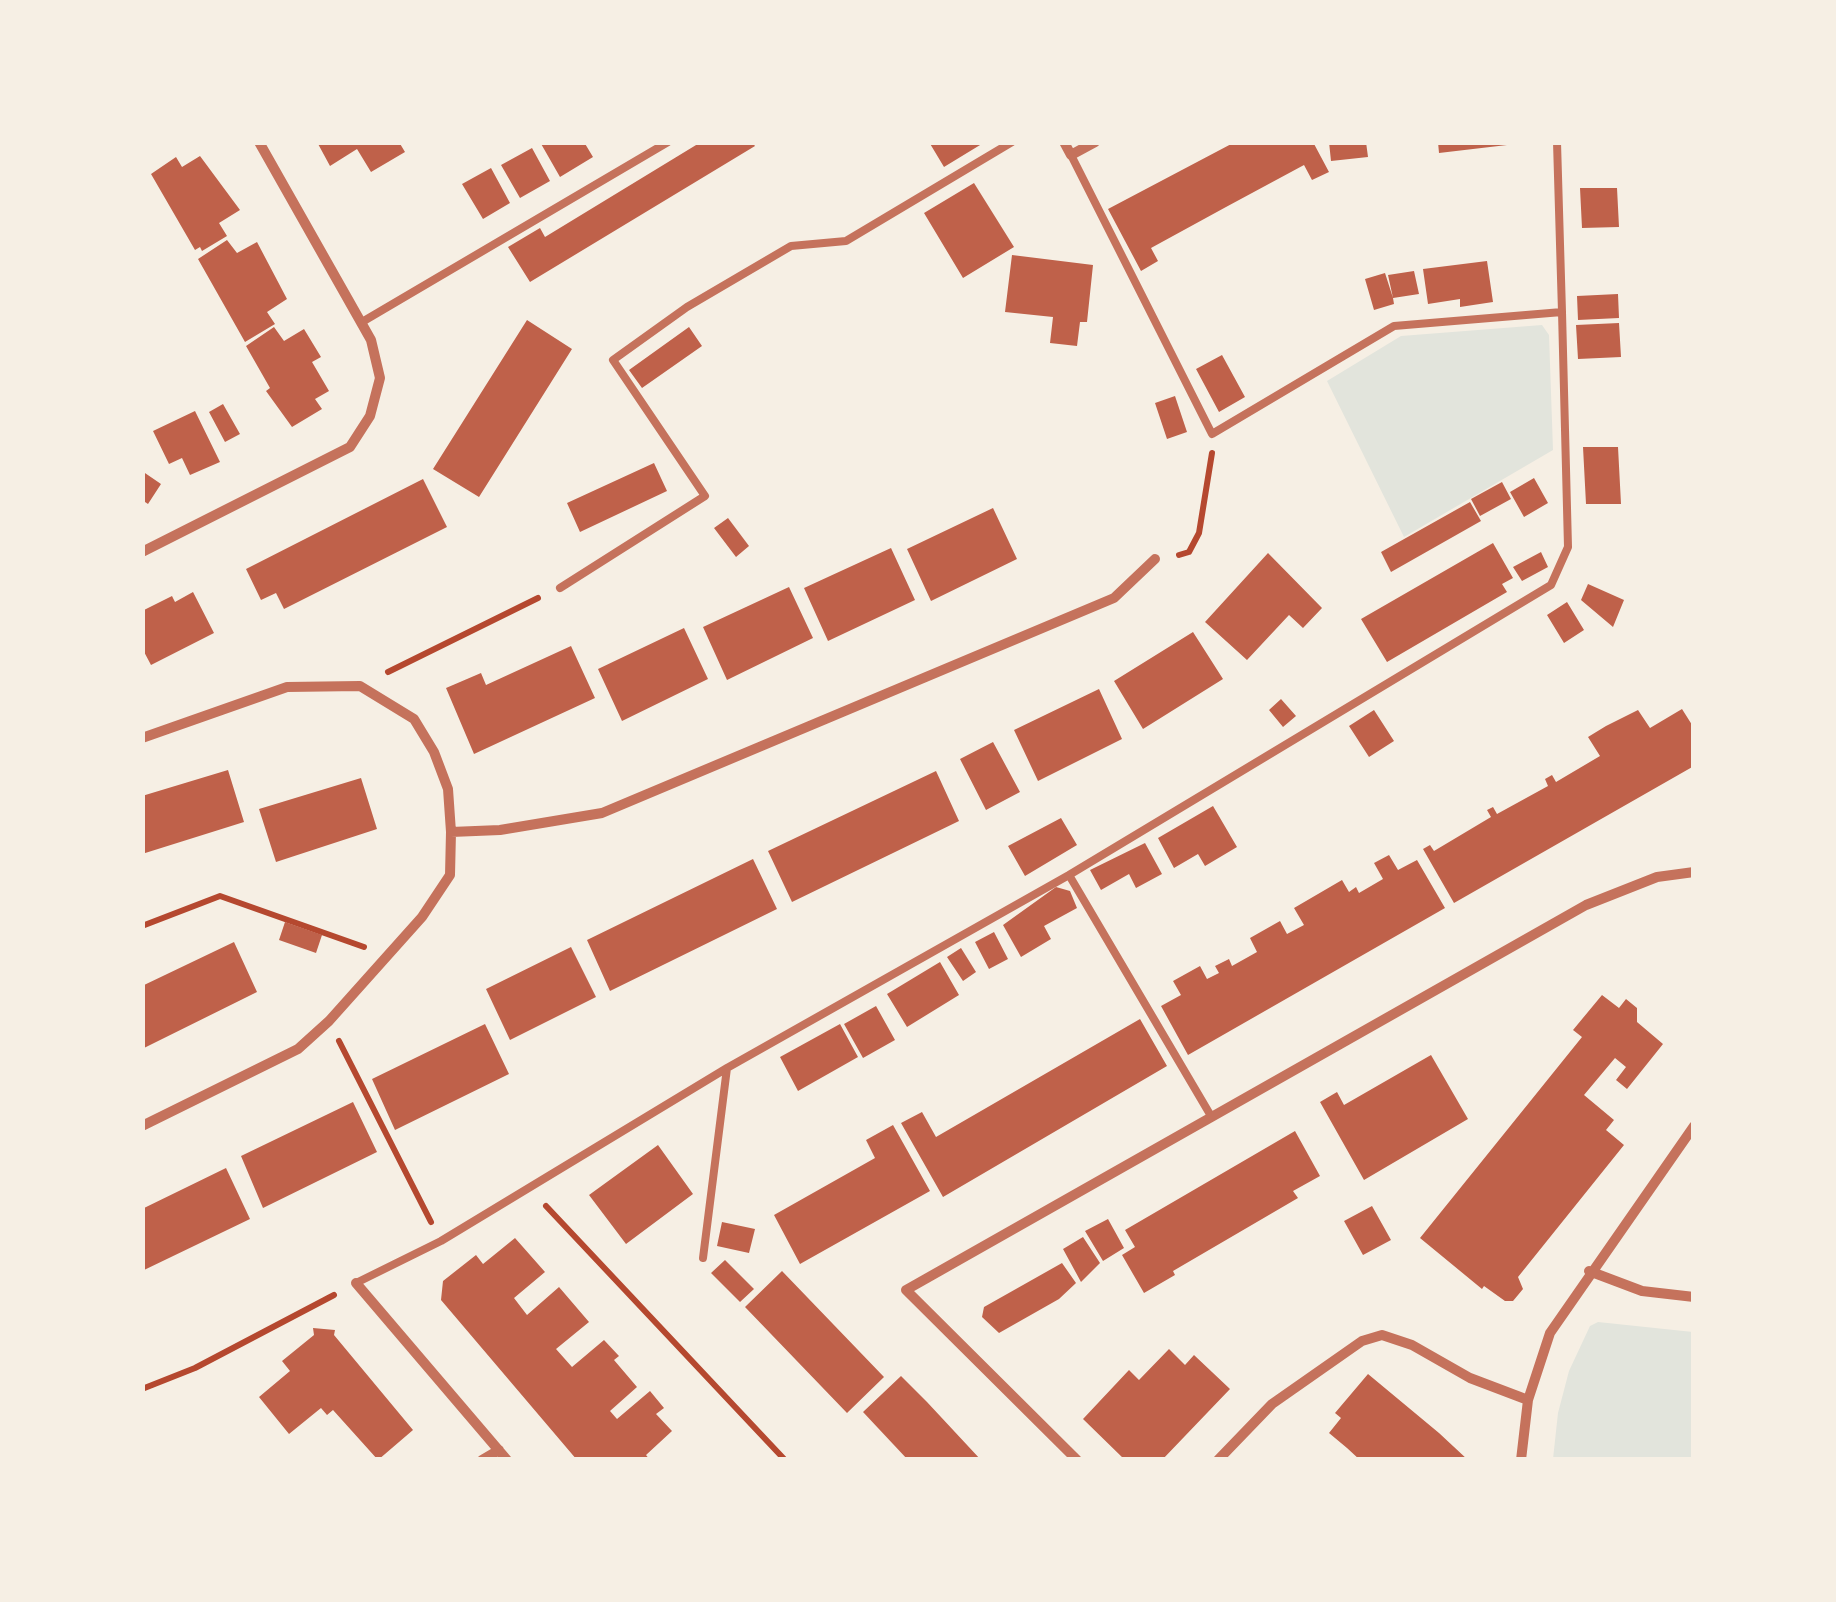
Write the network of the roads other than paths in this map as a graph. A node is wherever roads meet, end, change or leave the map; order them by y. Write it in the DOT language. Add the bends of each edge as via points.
graph roads {
  1 [pos="259,142"];
  2 [pos="668,142"];
  3 [pos="1012,142"];
  4 [pos="1064,142"];
  5 [pos="1095,142"];
  6 [pos="1558,142"];
  7 [pos="1071,155"];
  8 [pos="1562,312"];
  9 [pos="362,322"];
  10 [pos="142,552"];
  11 [pos="1154,560"];
  12 [pos="560,588"];
  13 [pos="142,738"];
  14 [pos="451,832"];
  15 [pos="1694,872"];
  16 [pos="1070,874"];
  17 [pos="727,1068"];
  18 [pos="1211,1116"];
  19 [pos="142,1126"];
  20 [pos="1694,1126"];
  21 [pos="703,1258"];
  22 [pos="1589,1271"];
  23 [pos="356,1283"];
  24 [pos="1694,1297"];
  25 [pos="1528,1400"];
  26 [pos="499,1450"];
  27 [pos="482,1460"];
  28 [pos="507,1460"];
  29 [pos="1077,1460"];
  30 [pos="1218,1460"];
  31 [pos="1521,1460"];
  1 -- 9 [label="street"];
  2 -- 9 [label="lane"];
  3 -- 12 [label="lane" via="846,241 791,246 613,360 705,496"];
  4 -- 7 [label="street"];
  5 -- 7 [label="street"];
  6 -- 8 [label="lane"];
  7 -- 8 [label="lane" via="1212,434 1394,326"];
  8 -- 16 [label="lane" via="1568,547 1551,585"];
  9 -- 10 [label="street" via="380,378 370,416 350,448"];
  11 -- 14 [label="street" via="1114,598 602,813"];
  13 -- 14 [label="street" via="287,687 360,686 414,720 434,752 448,788"];
  14 -- 19 [label="street" via="450,875 329,1021 298,1049"];
  15 -- 18 [label="street" via="1657,877 1586,906"];
  16 -- 17 [label="lane"];
  16 -- 18 [label="lane"];
  17 -- 21 [label="lane"];
  17 -- 23 [label="lane" via="440,1241"];
  18 -- 29 [label="street" via="906,1290"];
  20 -- 22 [label="street"];
  22 -- 24 [label="street" via="1642,1292"];
  22 -- 25 [label="street" via="1550,1333"];
  23 -- 26 [label="street"];
  25 -- 30 [label="street" via="1382,1335 1362,1341 1272,1404"];
  25 -- 31 [label="street"];
  26 -- 27 [label="street"];
  26 -- 28 [label="street"];
}
